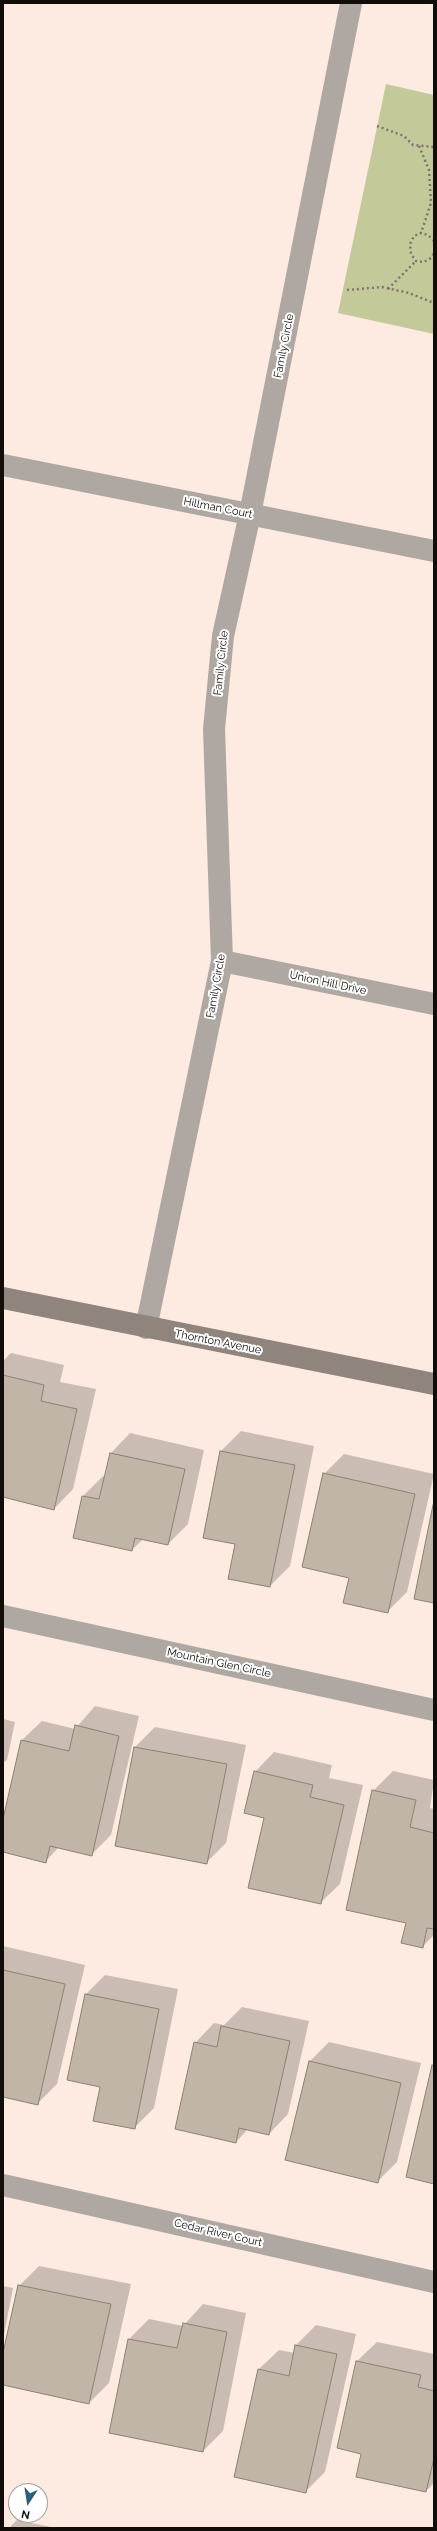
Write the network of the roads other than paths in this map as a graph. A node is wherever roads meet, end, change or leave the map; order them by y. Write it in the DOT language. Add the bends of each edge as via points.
graph roads {
  1 [pos="351,3"];
  2 [pos="3,465"];
  3 [pos="250,514"];
  4 [pos="434,551"];
  5 [pos="222,961"];
  6 [pos="434,1004"];
  7 [pos="3,1298"];
  8 [pos="146,1328"];
  9 [pos="434,1384"];
  10 [pos="3,1616"];
  11 [pos="434,1710"];
  12 [pos="3,2185"];
  13 [pos="434,2282"];
  1 -- 3 [label="street, Family Circle"];
  2 -- 3 [label="street, Hillman Court"];
  3 -- 4 [label="street, Hillman Court"];
  3 -- 5 [label="street, Family Circle" via="223,636 214,729"];
  5 -- 6 [label="street, Union Hill Drive"];
  5 -- 8 [label="street, Family Circle"];
  7 -- 8 [label="street, Thornton Avenue"];
  8 -- 9 [label="street, Thornton Avenue"];
  10 -- 11 [label="street, Mountain Glen Circle"];
  12 -- 13 [label="street, Cedar River Court"];
}
